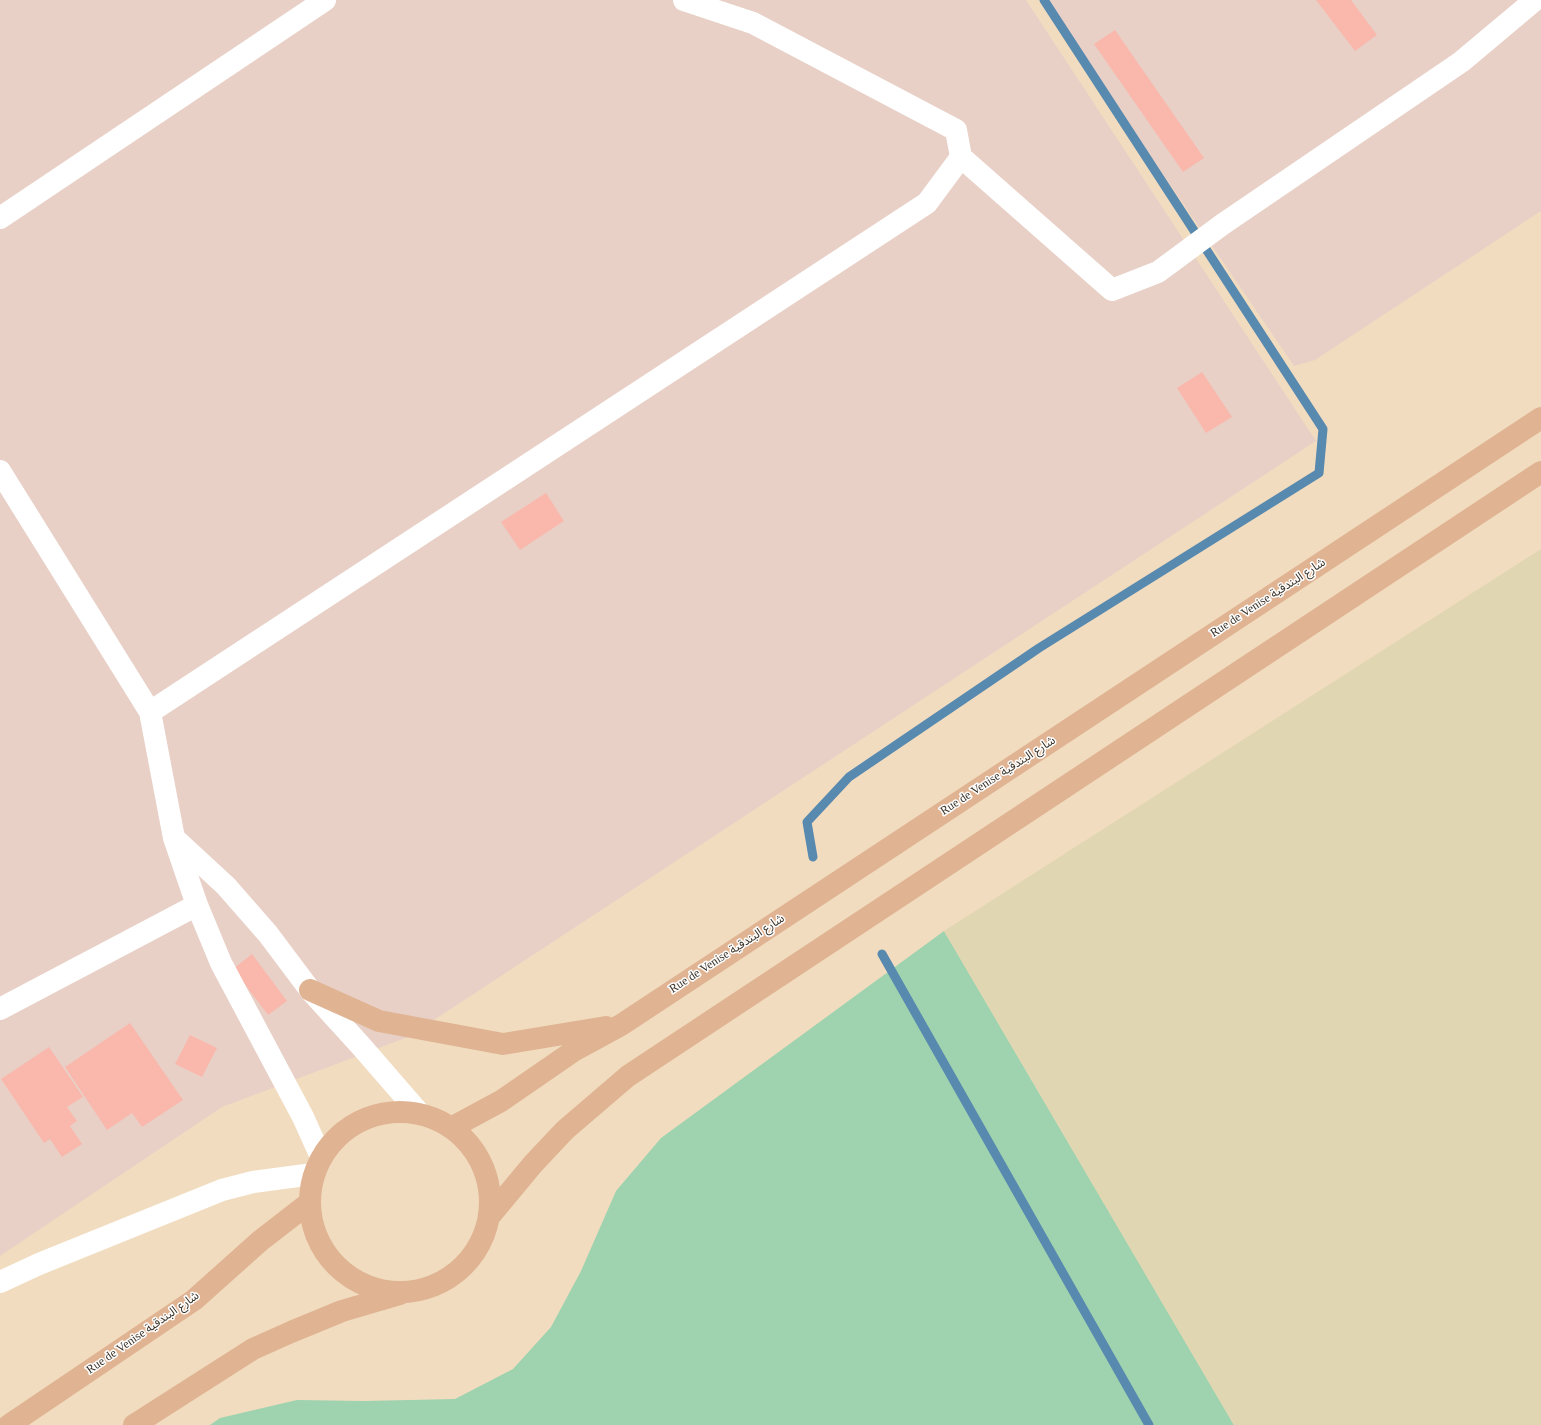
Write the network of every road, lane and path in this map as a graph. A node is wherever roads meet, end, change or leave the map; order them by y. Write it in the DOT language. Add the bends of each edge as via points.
graph roads {
  1 [pos="325,0"];
  2 [pos="684,0"];
  3 [pos="1535,0"];
  4 [pos="961,157"];
  5 [pos="0,218"];
  6 [pos="1541,418"];
  7 [pos="0,472"];
  8 [pos="1541,472"];
  9 [pos="150,712"];
  10 [pos="174,838"];
  11 [pos="197,905"];
  12 [pos="310,990"];
  13 [pos="0,1009"];
  14 [pos="621,1024"];
  15 [pos="420,1114"];
  16 [pos="451,1128"];
  17 [pos="317,1166"];
  18 [pos="309,1202"];
  19 [pos="489,1217"];
  20 [pos="0,1282"];
  21 [pos="408,1292"];
  22 [pos="9,1425"];
  23 [pos="134,1425"];
  1 -- 5 [label="street"];
  2 -- 4 [label="street" via="753,24 956,130"];
  3 -- 4 [label="street" via="1461,62 1223,224 1158,272 1112,290"];
  4 -- 9 [label="street" via="927,203"];
  6 -- 14 [label="main road, Rue de Venise شارع البندقية"];
  7 -- 9 [label="street"];
  8 -- 19 [label="main road" via="628,1076 565,1130"];
  9 -- 10 [label="street"];
  10 -- 11 [label="street"];
  10 -- 12 [label="street" via="226,886 268,934"];
  11 -- 13 [label="street"];
  11 -- 17 [label="street" via="222,963 303,1117"];
  12 -- 14 [label="main road" via="379,1021 503,1044"];
  12 -- 15 [label="street"];
  14 -- 16 [label="main road, Rue de Venise شارع البندقية" via="575,1050 501,1101"];
  15 -- 16 [label="main road"];
  15 -- 17 [label="main road" via="391,1112 363,1119 338,1135"];
  16 -- 19 [label="main road" via="470,1145 483,1167 490,1191"];
  17 -- 18 [label="main road" via="310,1188"];
  17 -- 20 [label="street" via="222,1190"];
  18 -- 21 [label="main road" via="314,1232 329,1258 351,1278 379,1289"];
  18 -- 22 [label="main road, Rue de Venise شارع البندقية" via="260,1241 194,1300"];
  19 -- 21 [label="main road" via="483,1239 470,1259 453,1275 432,1286"];
  21 -- 23 [label="main road" via="342,1311 253,1349"];
}
